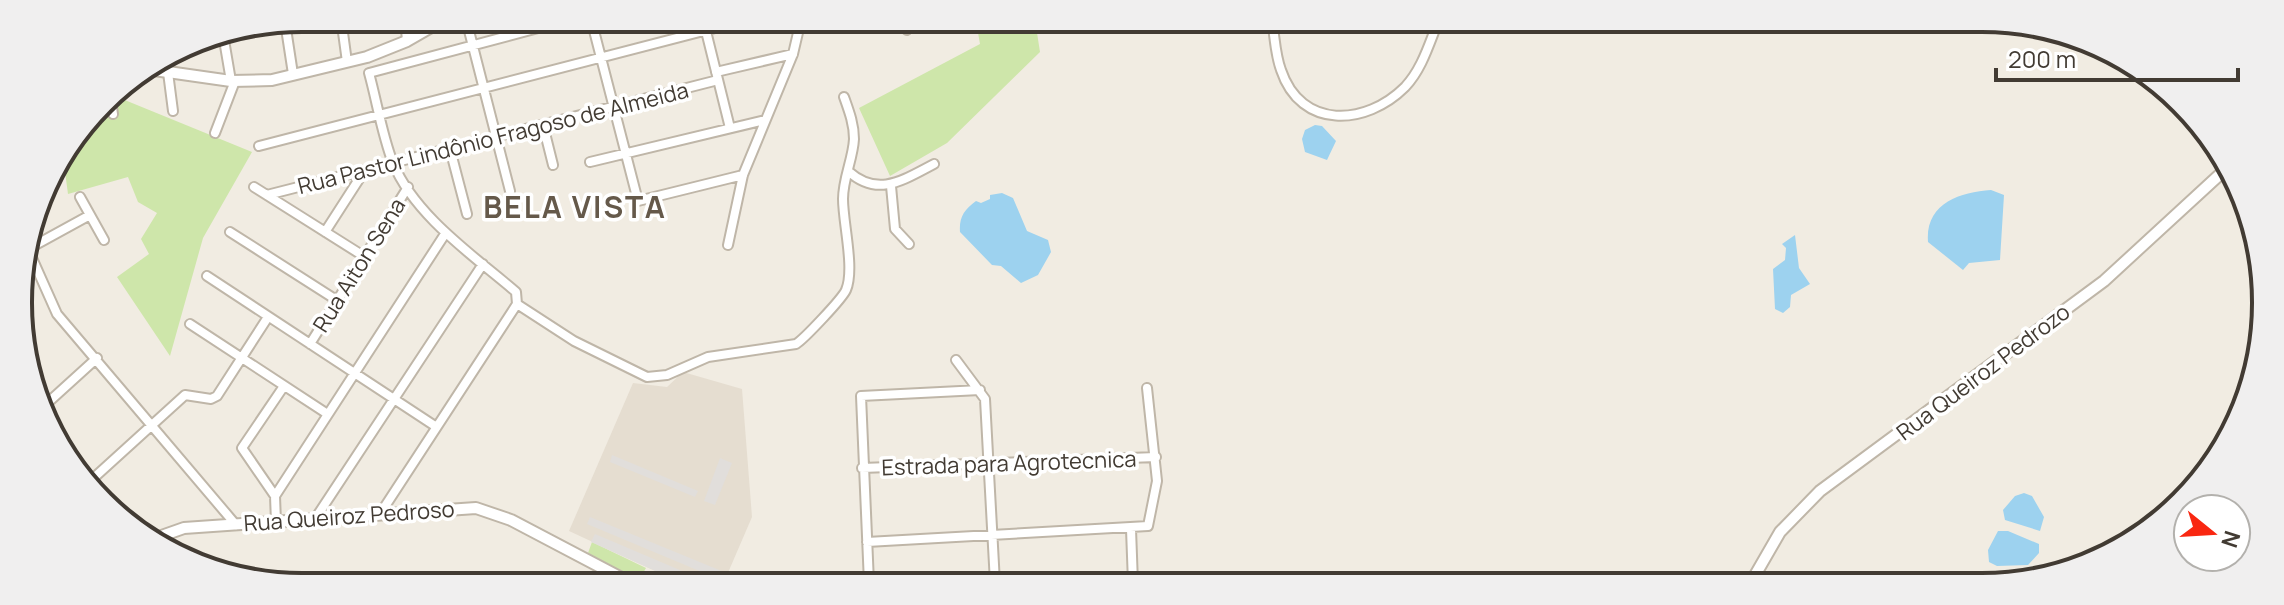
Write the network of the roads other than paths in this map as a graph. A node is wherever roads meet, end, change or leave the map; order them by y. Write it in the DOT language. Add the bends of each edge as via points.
graph roads {
  1 [pos="343,32"];
  2 [pos="406,32"];
  3 [pos="423,32"];
  4 [pos="470,32"];
  5 [pos="521,32"];
  6 [pos="594,32"];
  7 [pos="707,32"];
  8 [pos="798,32"];
  9 [pos="1275,32"];
  10 [pos="1434,32"];
  11 [pos="287,33"];
  12 [pos="407,41"];
  13 [pos="225,43"];
  14 [pos="474,44"];
  15 [pos="793,54"];
  16 [pos="601,59"];
  17 [pos="347,62"];
  18 [pos="167,68"];
  19 [pos="162,71"];
  20 [pos="168,72"];
  21 [pos="293,74"];
  22 [pos="717,76"];
  23 [pos="233,81"];
  24 [pos="486,89"];
  25 [pos="844,97"];
  26 [pos="613,107"];
  27 [pos="112,110"];
  28 [pos="173,111"];
  29 [pos="113,114"];
  30 [pos="380,116"];
  31 [pos="765,120"];
  32 [pos="543,125"];
  33 [pos="730,128"];
  34 [pos="215,133"];
  35 [pos="497,137"];
  36 [pos="259,146"];
  37 [pos="450,149"];
  38 [pos="626,154"];
  39 [pos="590,162"];
  40 [pos="393,164"];
  41 [pos="934,164"];
  42 [pos="553,165"];
  43 [pos="848,171"];
  44 [pos="363,173"];
  45 [pos="743,175"];
  46 [pos="2219,175"];
  47 [pos="891,186"];
  48 [pos="254,187"];
  49 [pos="408,187"];
  50 [pos="510,191"];
  51 [pos="267,195"];
  52 [pos="80,197"];
  53 [pos="467,214"];
  54 [pos="90,215"];
  55 [pos="230,232"];
  56 [pos="325,232"];
  57 [pos="445,234"];
  58 [pos="104,240"];
  59 [pos="39,243"];
  60 [pos="909,244"];
  61 [pos="728,245"];
  62 [pos="365,257"];
  63 [pos="483,264"];
  64 [pos="35,265"];
  65 [pos="207,276"];
  66 [pos="338,301"];
  67 [pos="517,304"];
  68 [pos="268,317"];
  69 [pos="190,324"];
  70 [pos="310,344"];
  71 [pos="97,358"];
  72 [pos="241,358"];
  73 [pos="956,360"];
  74 [pos="353,372"];
  75 [pos="284,386"];
  76 [pos="1147,388"];
  77 [pos="980,390"];
  78 [pos="394,399"];
  79 [pos="51,400"];
  80 [pos="326,413"];
  81 [pos="154,425"];
  82 [pos="435,426"];
  83 [pos="1156,457"];
  84 [pos="989,462"];
  85 [pos="862,468"];
  86 [pos="95,475"];
  87 [pos="275,496"];
  88 [pos="380,514"];
  89 [pos="315,519"];
  90 [pos="276,522"];
  91 [pos="236,525"];
  92 [pos="1131,529"];
  93 [pos="993,534"];
  94 [pos="164,535"];
  95 [pos="867,542"];
  96 [pos="612,573"];
  97 [pos="869,573"];
  98 [pos="995,573"];
  99 [pos="1133,573"];
  100 [pos="1756,573"];
  1 -- 17 [label="street"];
  2 -- 12 [label="street"];
  3 -- 12 [label="street"];
  4 -- 14 [label="street"];
  5 -- 14 [label="street"];
  6 -- 16 [label="street"];
  7 -- 16 [label="street"];
  7 -- 22 [label="street"];
  8 -- 15 [label="street"];
  9 -- 10 [label="street" via="1285,78 1302,101 1343,117 1362,116 1394,96 1417,72"];
  11 -- 21 [label="street"];
  12 -- 17 [label="street"];
  13 -- 23 [label="street"];
  14 -- 24 [label="street"];
  14 -- 30 [label="street" via="369,73"];
  15 -- 22 [label="street, Rua Pastor Lindônio Fragoso de Almeida"];
  15 -- 31 [label="street"];
  16 -- 24 [label="street"];
  16 -- 26 [label="street"];
  17 -- 21 [label="street"];
  18 -- 20 [label="street"];
  19 -- 20 [label="street"];
  20 -- 23 [label="street"];
  20 -- 28 [label="street"];
  21 -- 23 [label="street"];
  22 -- 26 [label="street, Rua Pastor Lindônio Fragoso de Almeida"];
  22 -- 33 [label="street"];
  23 -- 34 [label="street"];
  24 -- 30 [label="street"];
  24 -- 35 [label="street"];
  25 -- 43 [label="street" via="853,125"];
  26 -- 32 [label="street, Rua Pastor Lindônio Fragoso de Almeida"];
  26 -- 38 [label="street"];
  27 -- 29 [label="street"];
  30 -- 36 [label="street"];
  30 -- 40 [label="street"];
  31 -- 33 [label="street"];
  31 -- 45 [label="street"];
  32 -- 35 [label="street, Rua Pastor Lindônio Fragoso de Almeida"];
  32 -- 42 [label="street"];
  33 -- 38 [label="street"];
  35 -- 37 [label="street, Rua Pastor Lindônio Fragoso de Almeida"];
  35 -- 50 [label="street"];
  37 -- 40 [label="street, Rua Pastor Lindônio Fragoso de Almeida"];
  37 -- 53 [label="street"];
  38 -- 39 [label="street"];
  38 -- 45 [label="street" via="638,201"];
  40 -- 44 [label="street, Rua Pastor Lindônio Fragoso de Almeida"];
  40 -- 49 [label="street"];
  41 -- 47 [label="street"];
  43 -- 47 [label="street" via="875,187"];
  43 -- 67 [label="street" via="843,199 846,290 796,344 695,360 667,375 647,377 574,341"];
  44 -- 51 [label="street, Rua Pastor Lindônio Fragoso de Almeida"];
  44 -- 56 [label="street"];
  45 -- 61 [label="street"];
  46 -- 100 [label="street, Rua Queiroz Pedrozo" via="2104,281 1820,491 1780,532"];
  47 -- 60 [label="street" via="895,229"];
  48 -- 51 [label="street"];
  49 -- 57 [label="street"];
  49 -- 62 [label="street, Rua Aiton Sena"];
  51 -- 56 [label="street"];
  52 -- 54 [label="street"];
  54 -- 58 [label="street"];
  54 -- 59 [label="street"];
  55 -- 66 [label="street"];
  56 -- 62 [label="street"];
  57 -- 63 [label="street"];
  57 -- 74 [label="street"];
  62 -- 66 [label="street, Rua Aiton Sena"];
  63 -- 67 [label="street" via="516,292"];
  63 -- 78 [label="street"];
  64 -- 71 [label="street" via="57,314"];
  65 -- 68 [label="street"];
  66 -- 70 [label="street, Rua Aiton Sena"];
  67 -- 82 [label="street"];
  68 -- 70 [label="street"];
  68 -- 72 [label="street"];
  69 -- 72 [label="street"];
  70 -- 74 [label="street"];
  71 -- 79 [label="street"];
  71 -- 81 [label="street"];
  72 -- 75 [label="street"];
  72 -- 81 [label="street" via="217,396 185,395"];
  73 -- 77 [label="street"];
  74 -- 78 [label="street"];
  74 -- 80 [label="street"];
  75 -- 80 [label="street"];
  75 -- 87 [label="street" via="242,448"];
  76 -- 83 [label="street"];
  77 -- 84 [label="street"];
  77 -- 85 [label="street" via="861,396"];
  78 -- 82 [label="street"];
  78 -- 89 [label="street"];
  80 -- 87 [label="street"];
  81 -- 86 [label="street"];
  81 -- 91 [label="street"];
  82 -- 88 [label="street"];
  83 -- 84 [label="street, Estrada para Agrotecnica"];
  83 -- 92 [label="street" via="1148,526"];
  84 -- 85 [label="street, Estrada para Agrotecnica"];
  84 -- 93 [label="street"];
  85 -- 95 [label="street"];
  87 -- 90 [label="street"];
  88 -- 89 [label="street, Rua Queiroz Pedroso"];
  88 -- 96 [label="street, Rua Queiroz Pedroso" via="476,508 511,520"];
  89 -- 90 [label="street, Rua Queiroz Pedroso"];
  90 -- 91 [label="street, Rua Queiroz Pedroso"];
  91 -- 94 [label="street, Rua Queiroz Pedroso" via="184,528"];
  92 -- 93 [label="street"];
  92 -- 99 [label="street"];
  93 -- 95 [label="street"];
  93 -- 98 [label="street"];
  95 -- 97 [label="street"];
}
